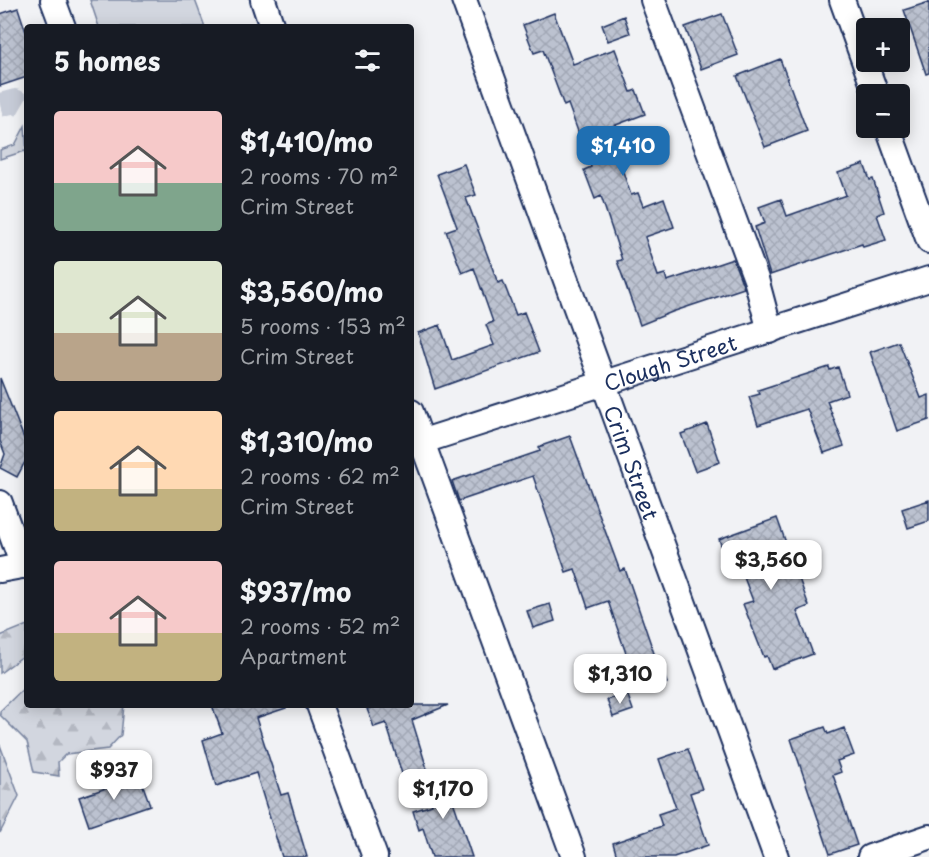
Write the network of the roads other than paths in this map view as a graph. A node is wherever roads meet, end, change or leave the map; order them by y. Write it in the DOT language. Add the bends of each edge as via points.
graph roads {
  1 [pos="53,0"];
  2 [pos="263,0"];
  3 [pos="464,0"];
  4 [pos="653,0"];
  5 [pos="842,0"];
  6 [pos="62,24"];
  7 [pos="271,24"];
  8 [pos="872,84"];
  9 [pos="892,138"];
  10 [pos="929,241"];
  11 [pos="929,279"];
  12 [pos="771,331"];
  13 [pos="602,382"];
  14 [pos="416,444"];
  15 [pos="0,503"];
  16 [pos="24,563"];
  17 [pos="24,565"];
  18 [pos="0,570"];
  19 [pos="320,708"];
  20 [pos="929,837"];
  21 [pos="375,857"];
  22 [pos="574,857"];
  23 [pos="776,857"];
  24 [pos="870,857"];
  1 -- 6 [label="street"];
  2 -- 7 [label="street"];
  3 -- 13 [label="street, Crim Street"];
  4 -- 12 [label="street" via="756,279"];
  5 -- 8 [label="street"];
  9 -- 10 [label="street"];
  11 -- 12 [label="street, Clough Street"];
  12 -- 13 [label="street, Clough Street"];
  13 -- 14 [label="street, Clough Street"];
  13 -- 23 [label="street, Crim Street"];
  14 -- 22 [label="street"];
  15 -- 16 [label="street"];
  17 -- 18 [label="street"];
  19 -- 21 [label="street"];
  20 -- 24 [label="street"];
}
